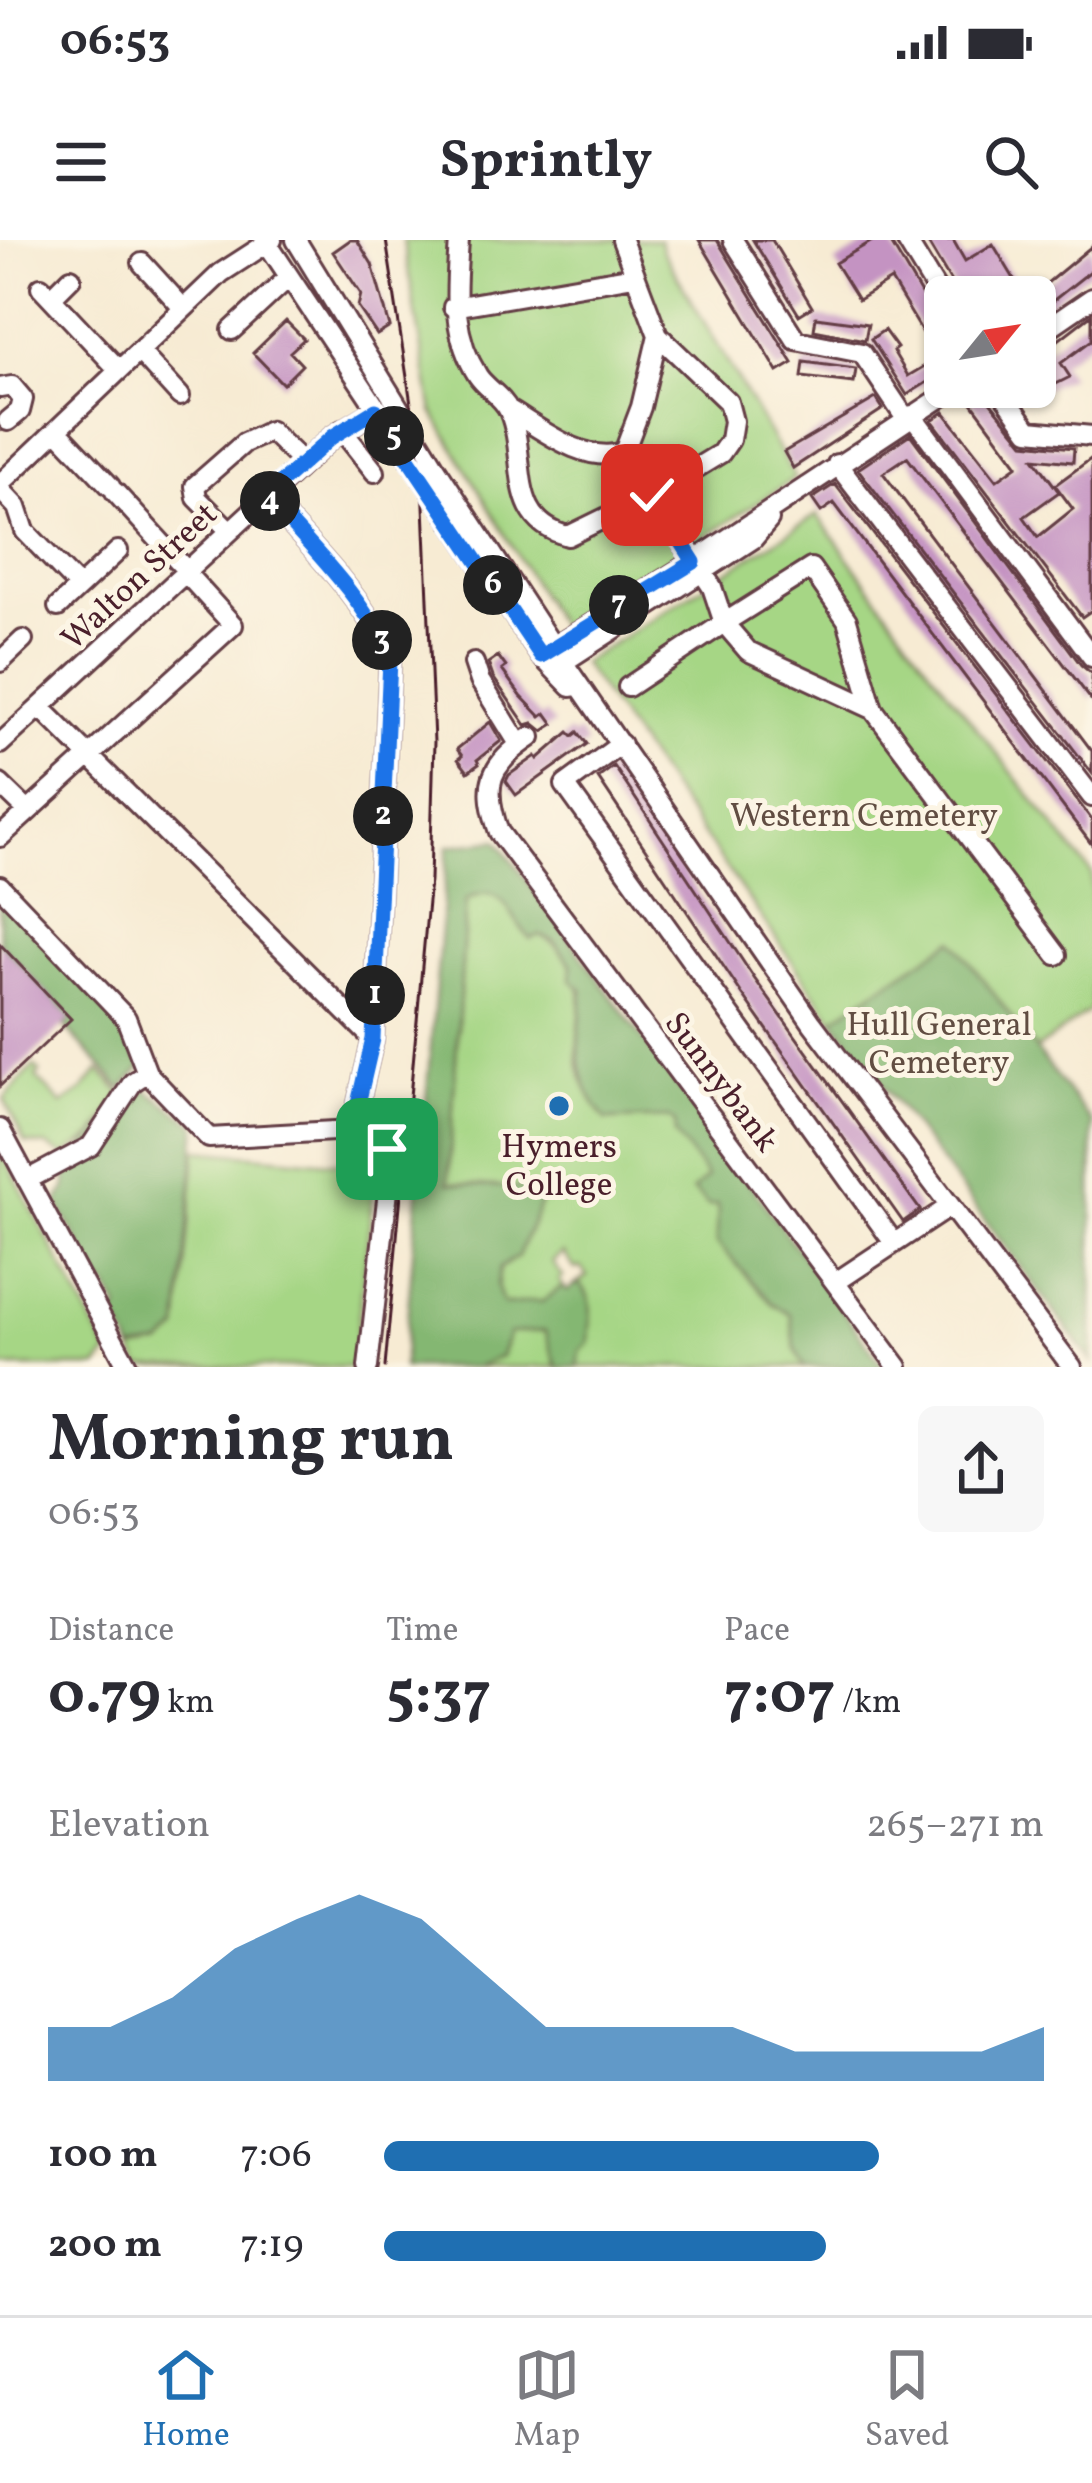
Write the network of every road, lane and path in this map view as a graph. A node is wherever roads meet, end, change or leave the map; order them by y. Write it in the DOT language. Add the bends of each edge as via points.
graph roads {
  1 [pos="459,240"];
  2 [pos="622,240"];
  3 [pos="733,240"];
  4 [pos="906,240"];
  5 [pos="268,241"];
  6 [pos="302,242"];
  7 [pos="155,266"];
  8 [pos="928,276"];
  9 [pos="289,277"];
  10 [pos="634,277"];
  11 [pos="71,278"];
  12 [pos="1092,298"];
  13 [pos="453,307"];
  14 [pos="183,308"];
  15 [pos="342,314"];
  16 [pos="1056,323"];
  17 [pos="232,330"];
  18 [pos="658,335"];
  19 [pos="139,350"];
  20 [pos="119,370"];
  21 [pos="0,388"];
  22 [pos="169,394"];
  23 [pos="924,408"];
  24 [pos="1013,408"];
  25 [pos="508,409"];
  26 [pos="376,410"];
  27 [pos="4,417"];
  28 [pos="909,417"];
  29 [pos="57,430"];
  30 [pos="342,430"];
  31 [pos="1092,436"];
  32 [pos="36,450"];
  33 [pos="624,452"];
  34 [pos="303,463"];
  35 [pos="837,464"];
  36 [pos="375,472"];
  37 [pos="0,487"];
  38 [pos="652,495"];
  39 [pos="266,496"];
  40 [pos="229,530"];
  41 [pos="118,551"];
  42 [pos="697,567"];
  43 [pos="186,572"];
  44 [pos="79,587"];
  45 [pos="58,607"];
  46 [pos="724,623"];
  47 [pos="1084,629"];
  48 [pos="23,640"];
  49 [pos="1092,656"];
  50 [pos="473,657"];
  51 [pos="553,659"];
  52 [pos="1,660"];
  53 [pos="628,687"];
  54 [pos="40,706"];
  55 [pos="872,709"];
  56 [pos="0,744"];
  57 [pos="621,744"];
  58 [pos="88,755"];
  59 [pos="0,784"];
  60 [pos="1092,797"];
  61 [pos="28,812"];
  62 [pos="0,837"];
  63 [pos="0,886"];
  64 [pos="1057,955"];
  65 [pos="373,1039"];
  66 [pos="147,1072"];
  67 [pos="0,1129"];
  68 [pos="352,1130"];
  69 [pos="27,1180"];
  70 [pos="949,1207"];
  71 [pos="895,1243"];
  72 [pos="836,1282"];
  73 [pos="121,1364"];
  74 [pos="368,1367"];
  75 [pos="898,1367"];
  76 [pos="1072,1367"];
  1 -- 13 [label="street"];
  2 -- 10 [label="street"];
  3 -- 28 [label="street" via="796,340 862,353"];
  4 -- 8 [label="street"];
  5 -- 9 [label="street"];
  5 -- 14 [label="street"];
  6 -- 15 [label="street"];
  7 -- 14 [label="street"];
  9 -- 17 [label="street"];
  9 -- 26 [label="street"];
  10 -- 13 [label="street"];
  10 -- 18 [label="street"];
  11 -- 20 [label="street" via="47,292"];
  12 -- 16 [label="street"];
  13 -- 25 [label="street" via="479,378"];
  14 -- 19 [label="street"];
  15 -- 26 [label="street" via="381,398"];
  15 -- 51 [label="street"];
  18 -- 33 [label="street"];
  18 -- 38 [label="street" via="728,402 733,421 721,453"];
  19 -- 20 [label="street"];
  19 -- 22 [label="street"];
  20 -- 29 [label="street"];
  21 -- 27 [label="street" via="12,386 23,399 20,411"];
  23 -- 28 [label="street"];
  24 -- 31 [label="street" via="1029,430"];
  25 -- 33 [label="street" via="573,447 607,458"];
  25 -- 38 [label="street" via="527,506 548,531 568,536"];
  26 -- 30 [label="street, Walton Street"];
  26 -- 51 [label="street"];
  27 -- 32 [label="street"];
  28 -- 35 [label="street"];
  28 -- 47 [label="street"];
  29 -- 32 [label="street"];
  29 -- 43 [label="street"];
  30 -- 34 [label="street, Walton Street"];
  30 -- 36 [label="street"];
  32 -- 37 [label="street"];
  33 -- 38 [label="street"];
  34 -- 39 [label="street, Walton Street"];
  34 -- 40 [label="street" via="269,431 195,486"];
  35 -- 42 [label="street" via="779,506 754,539"];
  35 -- 60 [label="street"];
  37 -- 44 [label="street" via="25,530"];
  38 -- 42 [label="street"];
  39 -- 40 [label="street, Walton Street"];
  39 -- 65 [label="street" via="358,603 390,660"];
  40 -- 43 [label="street, Walton Street"];
  41 -- 44 [label="street"];
  42 -- 46 [label="street"];
  42 -- 51 [label="street"];
  43 -- 54 [label="street, Walton Street"];
  43 -- 58 [label="street" via="232,625"];
  44 -- 45 [label="street"];
  46 -- 53 [label="street"];
  46 -- 55 [label="street" via="748,651"];
  46 -- 55 [label="street" via="811,568 848,620"];
  47 -- 49 [label="street"];
  48 -- 52 [label="street"];
  50 -- 72 [label="street, Sunnybank" via="480,681 525,740 493,771 489,793 499,832"];
  51 -- 57 [label="street"];
  54 -- 56 [label="street, Walton Street"];
  54 -- 58 [label="street"];
  55 -- 64 [label="street"];
  57 -- 70 [label="street"];
  57 -- 71 [label="street" via="566,785"];
  58 -- 61 [label="street"];
  58 -- 65 [label="street"];
  59 -- 61 [label="street"];
  61 -- 62 [label="street"];
  63 -- 66 [label="street" via="126,1018"];
  65 -- 68 [label="street"];
  66 -- 68 [label="street" via="209,1138"];
  66 -- 69 [label="street" via="91,1145"];
  67 -- 69 [label="street"];
  68 -- 74 [label="street" via="387,1149 390,1173"];
  69 -- 73 [label="street"];
  70 -- 71 [label="street"];
  70 -- 76 [label="street"];
  71 -- 72 [label="street"];
  72 -- 75 [label="street, Sunnybank"];
}
